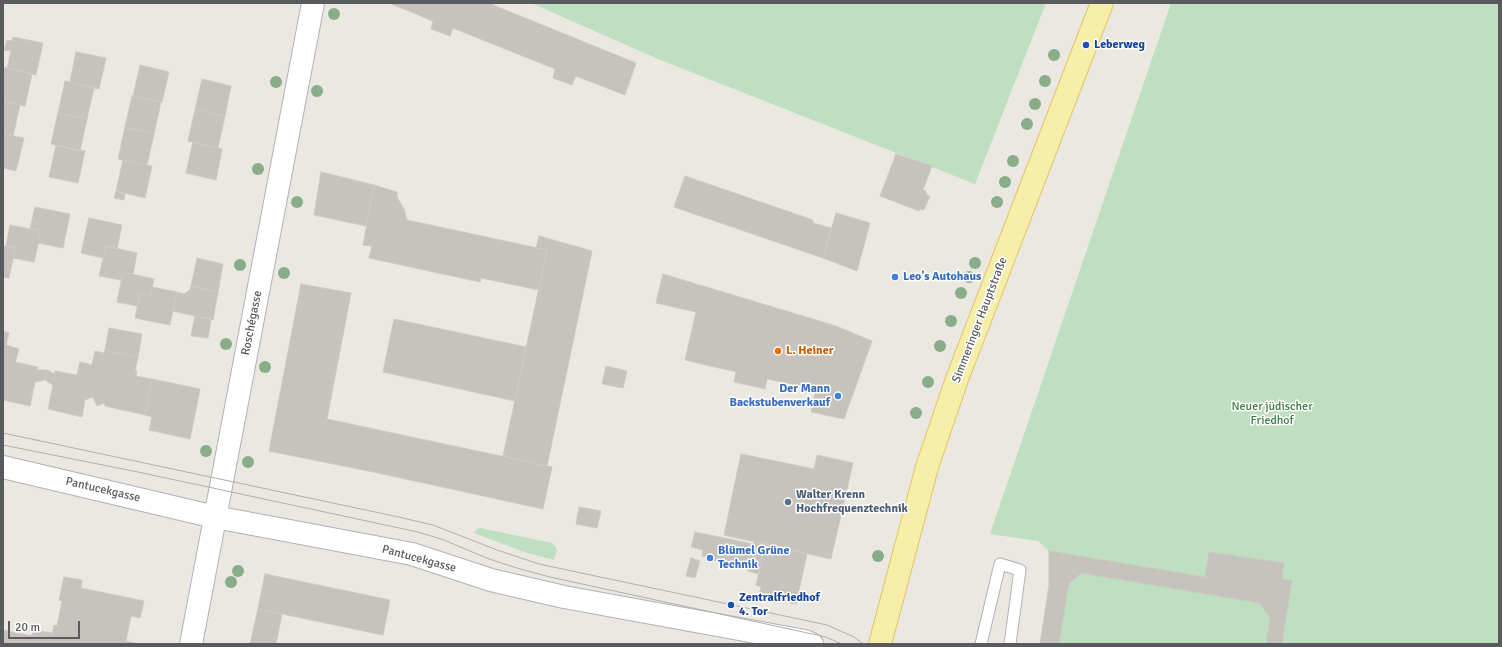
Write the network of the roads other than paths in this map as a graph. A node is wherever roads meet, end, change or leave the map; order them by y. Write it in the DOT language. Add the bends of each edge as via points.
graph roads {
  1 [pos="312,3"];
  2 [pos="1102,3"];
  3 [pos="3,467"];
  4 [pos="216,517"];
  5 [pos="191,644"];
  6 [pos="812,644"];
  7 [pos="880,644"];
  8 [pos="981,644"];
  9 [pos="1010,644"];
  1 -- 4 [label="street, Roschégasse"];
  2 -- 7 [label="main road, Simmeringer Hauptstraße" via="957,379 927,468"];
  3 -- 4 [label="street, Pantucekgasse"];
  4 -- 5 [label="street, Roschégasse"];
  4 -- 6 [label="street, Pantucekgasse" via="412,554 491,580 564,597"];
  8 -- 9 [label="lane" via="1000,564 1020,570"];
}
